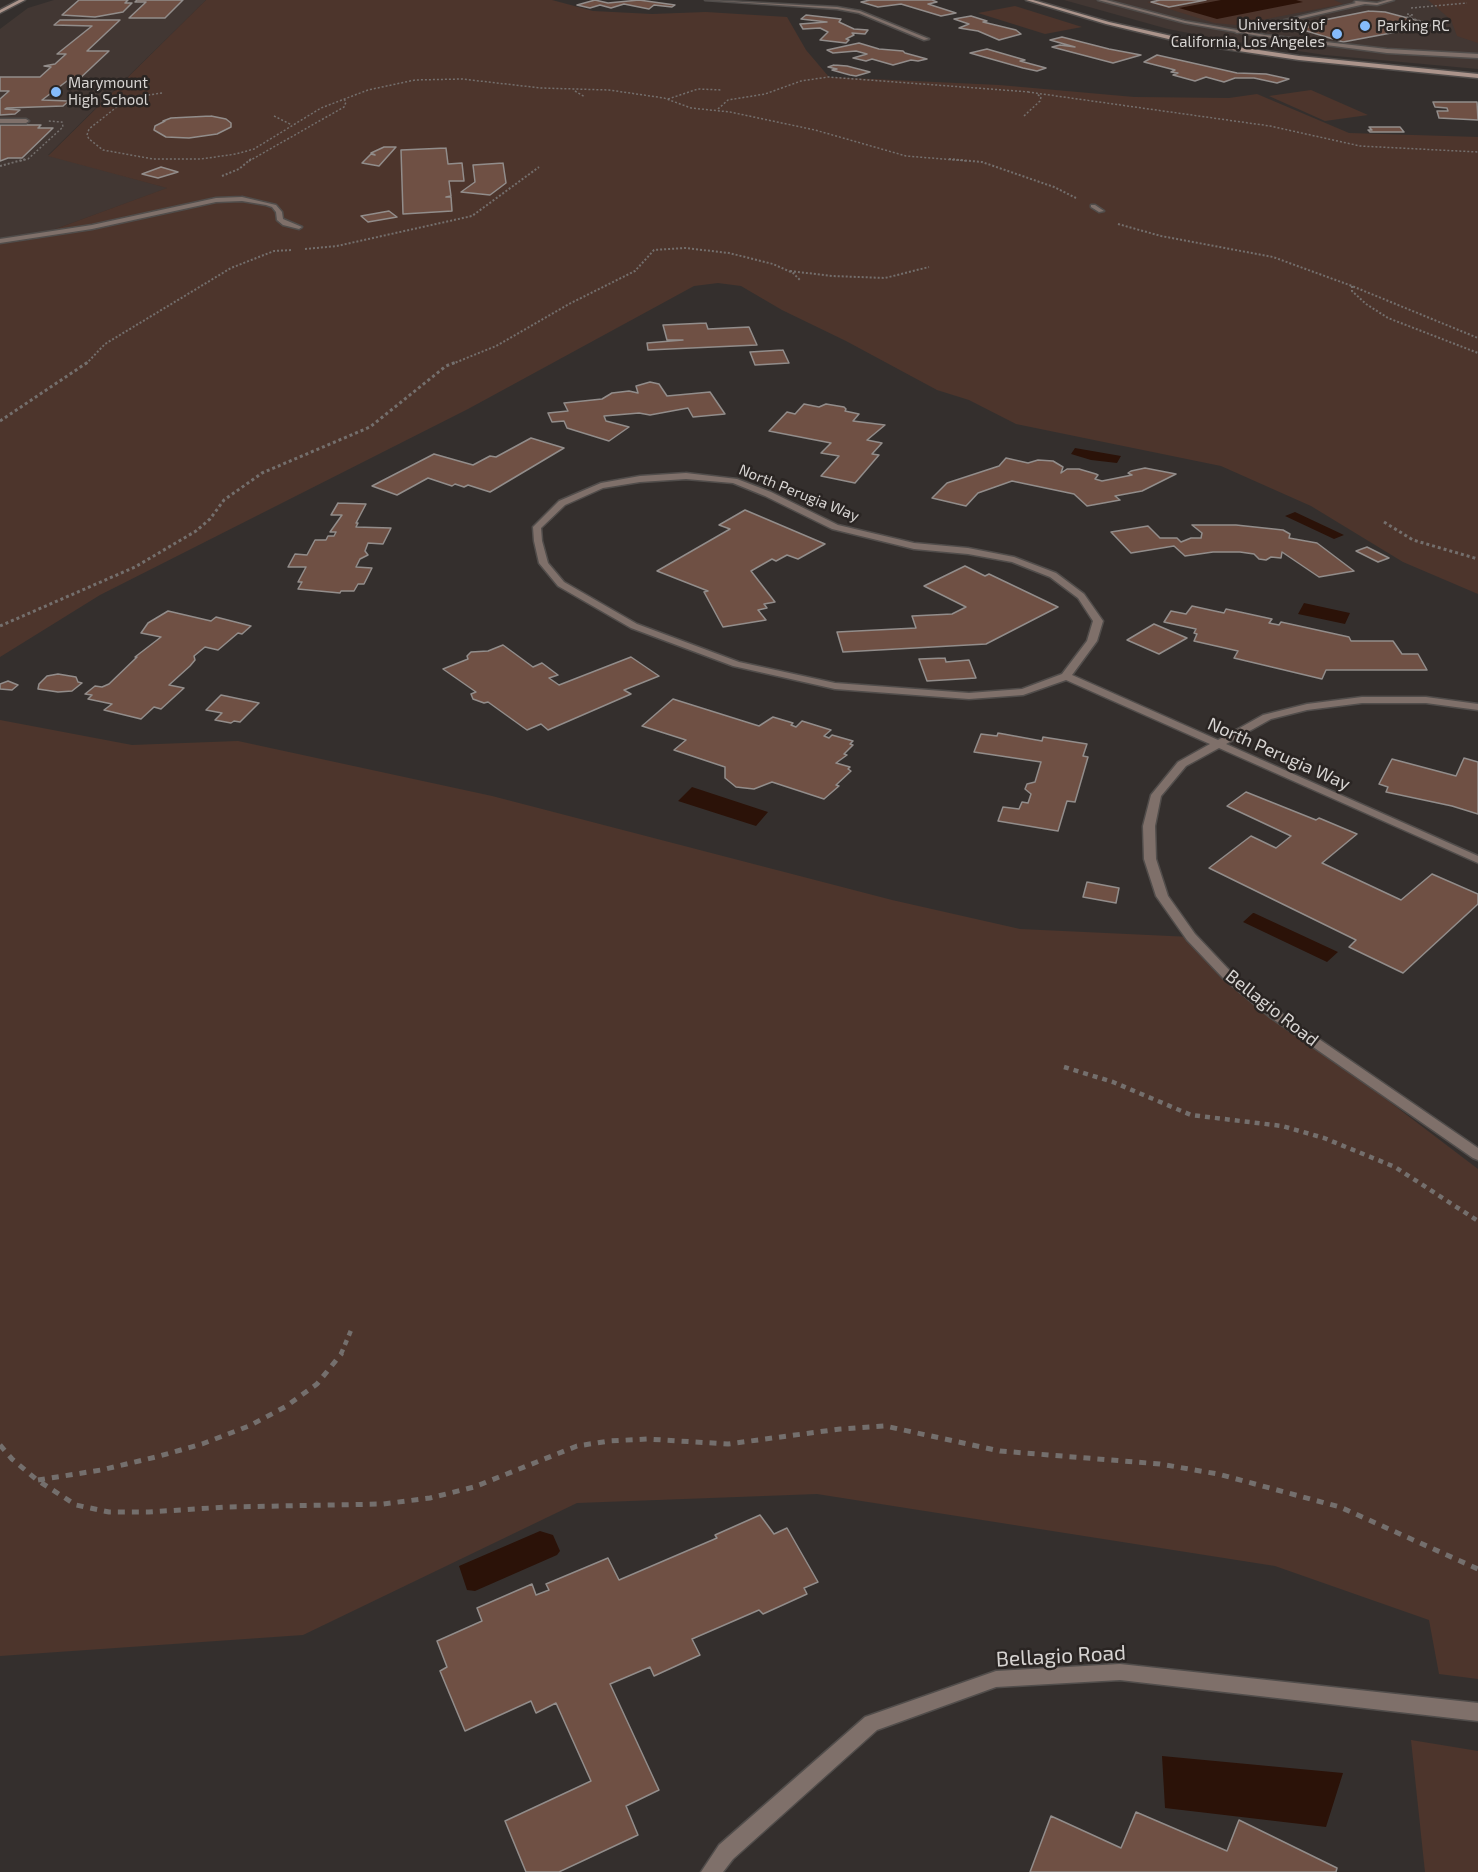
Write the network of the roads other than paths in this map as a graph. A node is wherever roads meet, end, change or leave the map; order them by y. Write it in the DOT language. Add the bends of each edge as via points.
graph roads {
  1 [pos="23,0"];
  2 [pos="707,0"];
  3 [pos="1028,0"];
  4 [pos="1100,0"];
  5 [pos="1349,0"];
  6 [pos="1392,0"];
  7 [pos="1364,3"];
  8 [pos="0,12"];
  9 [pos="1238,32"];
  10 [pos="926,39"];
  11 [pos="1478,56"];
  12 [pos="1478,76"];
  13 [pos="0,121"];
  14 [pos="26,121"];
  15 [pos="1093,206"];
  16 [pos="1101,211"];
  17 [pos="299,227"];
  18 [pos="0,241"];
  19 [pos="1066,676"];
  20 [pos="1478,708"];
  21 [pos="1218,745"];
  22 [pos="1478,860"];
  23 [pos="1478,1155"];
  24 [pos="1478,1712"];
  25 [pos="711,1872"];
  1 -- 8 [label="main road"];
  2 -- 10 [label="street" via="860,12"];
  3 -- 12 [label="main road" via="1128,28 1206,44 1299,58"];
  4 -- 9 [label="street"];
  5 -- 7 [label="street"];
  6 -- 7 [label="street"];
  7 -- 9 [label="street"];
  9 -- 11 [label="street" via="1387,51"];
  13 -- 14 [label="street"];
  15 -- 16 [label="street"];
  17 -- 18 [label="street" via="285,224 274,206 267,203 216,200 92,227"];
  19 -- 19 [label="street, North Perugia Way" via="1092,641 1098,621 1082,596 1053,576 1014,560 914,546 835,527 734,481 686,477 601,486 562,503 537,527 544,563 561,584 634,626 736,664 835,686 969,696 1023,692"];
  19 -- 21 [label="street, North Perugia Way"];
  20 -- 21 [label="street, Bellagio Road" via="1426,700 1362,700 1307,707 1267,717"];
  21 -- 22 [label="street, North Perugia Way"];
  21 -- 23 [label="street, Bellagio Road" via="1182,764 1156,795 1149,826 1150,859 1162,896 1191,937 1266,1008"];
  24 -- 25 [label="street, Bellagio Road" via="1120,1672 996,1679 870,1724 726,1852"];
}
